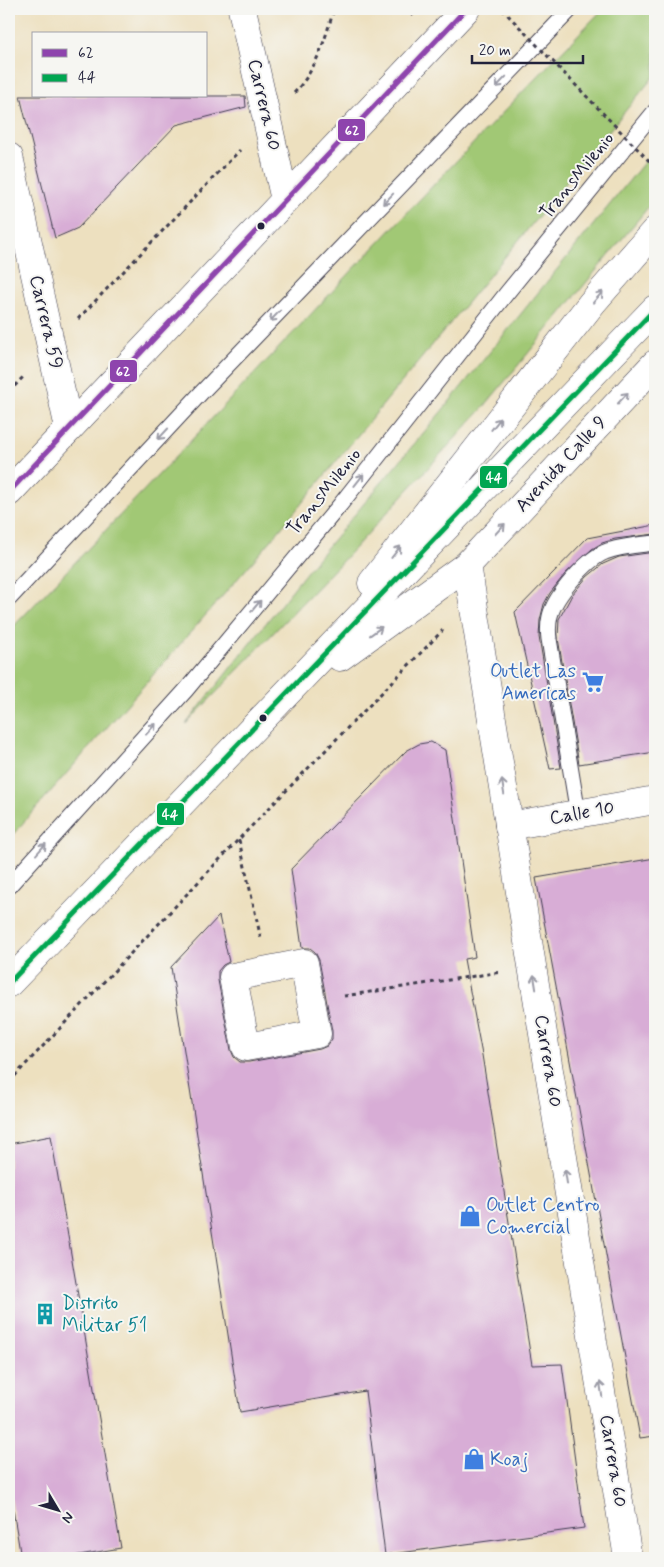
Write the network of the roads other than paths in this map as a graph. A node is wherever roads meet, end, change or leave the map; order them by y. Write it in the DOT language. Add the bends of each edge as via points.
graph roads {
  1 [pos="466,9"];
  2 [pos="571,9"];
  3 [pos="249,13"];
  4 [pos="655,111"];
  5 [pos="9,157"];
  6 [pos="285,200"];
  7 [pos="655,231"];
  8 [pos="655,310"];
  9 [pos="655,364"];
  10 [pos="69,428"];
  11 [pos="9,492"];
  12 [pos="655,543"];
  13 [pos="467,565"];
  14 [pos="9,599"];
  15 [pos="280,701"];
  16 [pos="655,800"];
  17 [pos="578,814"];
  18 [pos="510,826"];
  19 [pos="9,886"];
  20 [pos="9,983"];
  21 [pos="311,1001"];
  22 [pos="628,1558"];
  1 -- 6 [label="main road"];
  2 -- 14 [label="lane, one-way" via="201,393"];
  3 -- 6 [label="main road, Carrera 60"];
  19 -- 4 [label="lane, TransMilenio, one-way" via="186,690 340,505"];
  5 -- 10 [label="main road, Carrera 59"];
  6 -- 10 [label="main road"];
  15 -- 7 [label="main road, one-way" via="592,303"];
  8 -- 15 [label="main road, Avenida Calle 9"];
  13 -- 9 [label="main road, Avenida Calle 9, one-way"];
  10 -- 11 [label="main road"];
  12 -- 17 [label="lane" via="624,547 593,559 563,592 550,615 549,639"];
  15 -- 13 [label="main road, Avenida Calle 9, one-way"];
  18 -- 13 [label="main road, Carrera 60, one-way"];
  15 -- 20 [label="main road, Avenida Calle 9"];
  16 -- 17 [label="main road, Calle 10"];
  17 -- 18 [label="main road, Calle 10"];
  22 -- 18 [label="main road, Carrera 60, one-way"];
  21 -- 21 [label="main road" via="317,1034 246,1047 233,977 304,963"];
}
